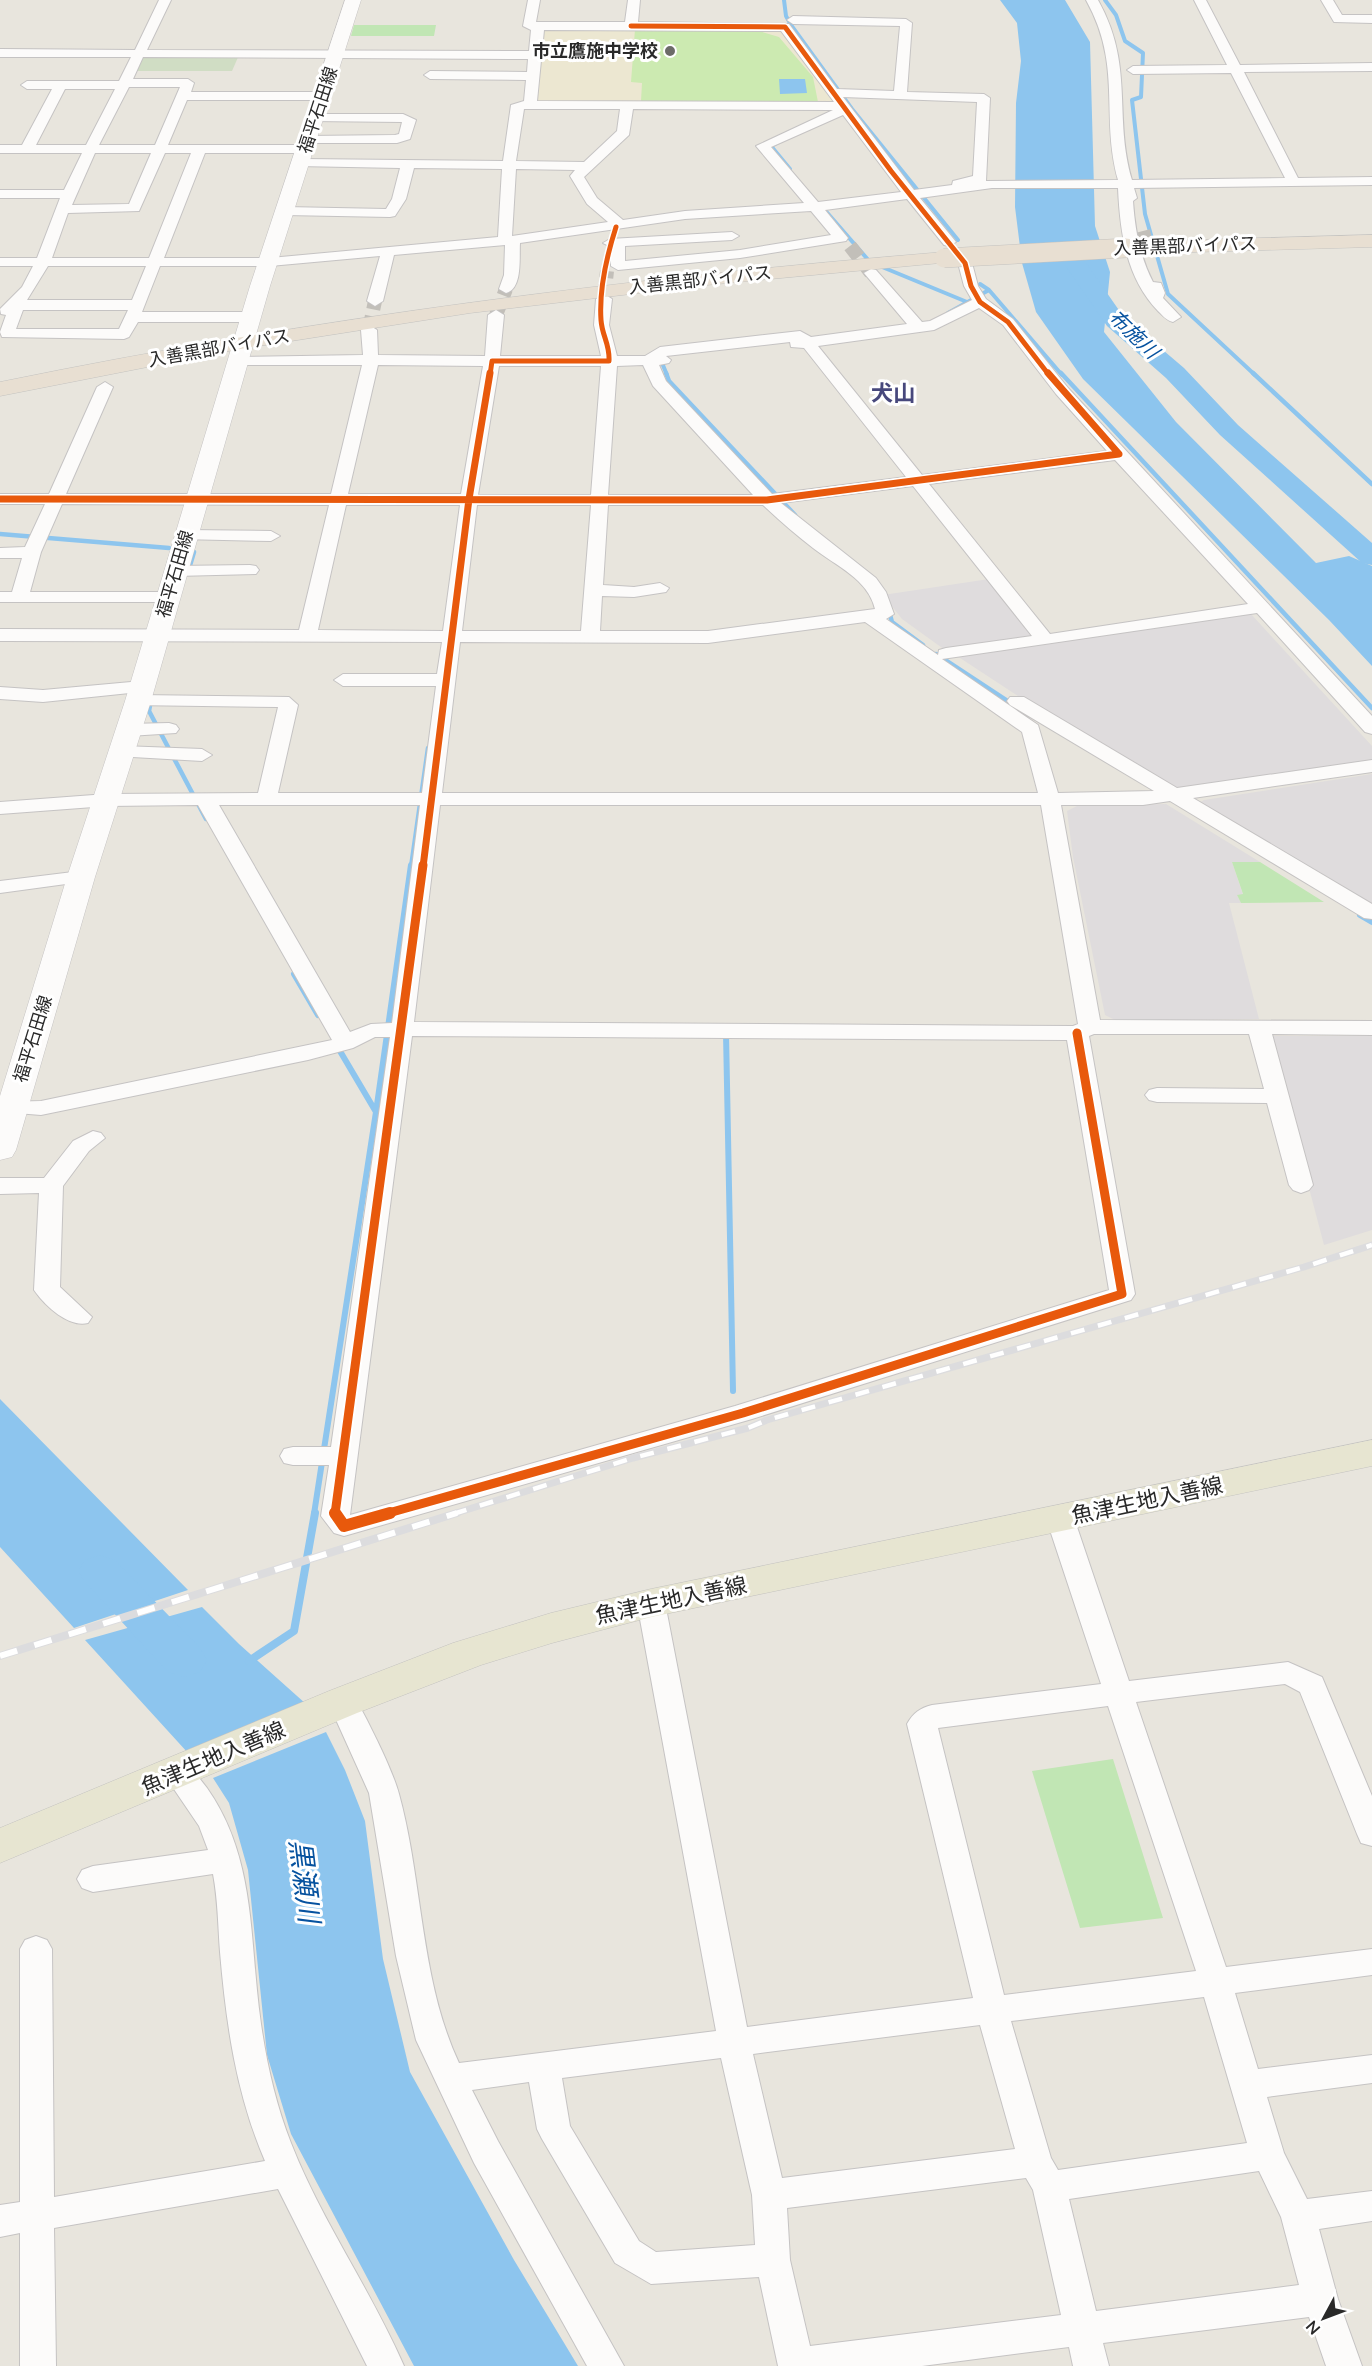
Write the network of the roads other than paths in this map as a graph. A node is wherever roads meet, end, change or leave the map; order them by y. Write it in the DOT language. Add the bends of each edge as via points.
graph roads {
  1 [pos="165,0"];
  2 [pos="353,0"];
  3 [pos="534,0"];
  4 [pos="634,0"];
  5 [pos="1092,0"];
  6 [pos="1200,0"];
  7 [pos="1327,0"];
  8 [pos="790,19"];
  9 [pos="1372,19"];
  10 [pos="538,26"];
  11 [pos="632,26"];
  12 [pos="0,53"];
  13 [pos="140,53"];
  14 [pos="1112,53"];
  15 [pos="336,54"];
  16 [pos="535,55"];
  17 [pos="1372,67"];
  18 [pos="1237,68"];
  19 [pos="1133,70"];
  20 [pos="430,75"];
  21 [pos="532,76"];
  22 [pos="124,84"];
  23 [pos="27,85"];
  24 [pos="61,85"];
  25 [pos="265,88"];
  26 [pos="1117,90"];
  27 [pos="836,93"];
  28 [pos="900,95"];
  29 [pos="183,96"];
  30 [pos="530,105"];
  31 [pos="627,106"];
  32 [pos="246,107"];
  33 [pos="844,107"];
  34 [pos="314,123"];
  35 [pos="0,149"];
  36 [pos="27,149"];
  37 [pos="93,149"];
  38 [pos="160,150"];
  39 [pos="199,150"];
  40 [pos="408,164"];
  41 [pos="509,165"];
  42 [pos="588,166"];
  43 [pos="1293,181"];
  44 [pos="1119,184"];
  45 [pos="1369,185"];
  46 [pos="931,193"];
  47 [pos="69,194"];
  48 [pos="911,196"];
  49 [pos="2,197"];
  50 [pos="815,207"];
  51 [pos="64,209"];
  52 [pos="285,211"];
  53 [pos="619,226"];
  54 [pos="1143,231"];
  55 [pos="732,236"];
  56 [pos="653,239"];
  57 [pos="509,241"];
  58 [pos="1372,241"];
  59 [pos="614,244"];
  60 [pos="946,250"];
  61 [pos="1135,251"];
  62 [pos="388,252"];
  63 [pos="681,260"];
  64 [pos="0,262"];
  65 [pos="42,262"];
  66 [pos="153,262"];
  67 [pos="270,262"];
  68 [pos="965,263"];
  69 [pos="607,271"];
  70 [pos="871,273"];
  71 [pos="506,289"];
  72 [pos="604,299"];
  73 [pos="375,302"];
  74 [pos="981,302"];
  75 [pos="17,305"];
  76 [pos="135,311"];
  77 [pos="496,315"];
  78 [pos="0,317"];
  79 [pos="251,317"];
  80 [pos="1173,317"];
  81 [pos="918,327"];
  82 [pos="369,330"];
  83 [pos="7,334"];
  84 [pos="808,343"];
  85 [pos="0,349"];
  86 [pos="241,351"];
  87 [pos="371,360"];
  88 [pos="649,360"];
  89 [pos="492,361"];
  90 [pos="609,361"];
  91 [pos="105,387"];
  92 [pos="0,389"];
  93 [pos="1119,454"];
  94 [pos="916,480"];
  95 [pos="197,497"];
  96 [pos="339,498"];
  97 [pos="598,498"];
  98 [pos="0,499"];
  99 [pos="56,499"];
  100 [pos="469,499"];
  101 [pos="767,500"];
  102 [pos="186,535"];
  103 [pos="271,536"];
  104 [pos="32,552"];
  105 [pos="0,553"];
  106 [pos="250,570"];
  107 [pos="176,571"];
  108 [pos="660,588"];
  109 [pos="593,590"];
  110 [pos="0,597"];
  111 [pos="19,597"];
  112 [pos="168,597"];
  113 [pos="1262,607"];
  114 [pos="875,614"];
  115 [pos="0,635"];
  116 [pos="157,636"];
  117 [pos="308,636"];
  118 [pos="453,636"];
  119 [pos="590,637"];
  120 [pos="1045,640"];
  121 [pos="946,654"];
  122 [pos="343,680"];
  123 [pos="448,680"];
  124 [pos="0,693"];
  125 [pos="140,694"];
  126 [pos="1372,728"];
  127 [pos="169,729"];
  128 [pos="126,741"];
  129 [pos="202,755"];
  130 [pos="1372,766"];
  131 [pos="1175,796"];
  132 [pos="205,799"];
  133 [pos="267,799"];
  134 [pos="106,800"];
  135 [pos="432,800"];
  136 [pos="1050,800"];
  137 [pos="0,808"];
  138 [pos="81,877"];
  139 [pos="0,887"];
  140 [pos="1372,913"];
  141 [pos="1259,1028"];
  142 [pos="1372,1028"];
  143 [pos="402,1029"];
  144 [pos="1084,1030"];
  145 [pos="345,1043"];
  146 [pos="1157,1095"];
  147 [pos="1277,1096"];
  148 [pos="12,1107"];
  149 [pos="93,1138"];
  150 [pos="0,1150"];
  151 [pos="51,1185"];
  152 [pos="1300,1185"];
  153 [pos="0,1186"];
  154 [pos="79,1317"];
  155 [pos="1372,1454"];
  156 [pos="293,1456"];
  157 [pos="343,1456"];
  158 [pos="1059,1518"];
  159 [pos="651,1603"];
  160 [pos="1117,1692"];
  161 [pos="332,1707"];
  162 [pos="184,1770"];
  163 [pos="1372,1834"];
  164 [pos="0,1846"];
  165 [pos="225,1860"];
  166 [pos="93,1879"];
  167 [pos="36,1948"];
  168 [pos="1372,1962"];
  169 [pos="1216,1984"];
  170 [pos="991,2008"];
  171 [pos="734,2042"];
  172 [pos="543,2067"];
  173 [pos="1372,2069"];
  174 [pos="450,2078"];
  175 [pos="1248,2085"];
  176 [pos="1268,2155"];
  177 [pos="287,2172"];
  178 [pos="1042,2174"];
  179 [pos="769,2195"];
  180 [pos="1372,2206"];
  181 [pos="37,2215"];
  182 [pos="1298,2216"];
  183 [pos="0,2221"];
  184 [pos="773,2260"];
  185 [pos="1320,2299"];
  186 [pos="1081,2330"];
  187 [pos="796,2365"];
  188 [pos="38,2366"];
  189 [pos="386,2366"];
  190 [pos="606,2366"];
  191 [pos="1091,2366"];
  192 [pos="1344,2366"];
  1 -- 13 [label="street"];
  2 -- 15 [label="main road, 福平石田線"];
  3 -- 10 [label="street" via="529,26"];
  4 -- 11 [label="street"];
  5 -- 14 [label="street" via="1108,26"];
  6 -- 18 [label="street"];
  7 -- 9 [label="street" via="1338,20"];
  8 -- 11 [label="street"];
  8 -- 27 [label="street"];
  8 -- 28 [label="street" via="906,23"];
  10 -- 11 [label="street"];
  10 -- 16 [label="street"];
  12 -- 13 [label="street"];
  13 -- 15 [label="street"];
  13 -- 22 [label="street"];
  14 -- 19 [label="street"];
  14 -- 26 [label="street"];
  15 -- 16 [label="street"];
  15 -- 34 [label="main road, 福平石田線"];
  16 -- 21 [label="street"];
  17 -- 18 [label="street"];
  18 -- 19 [label="street"];
  18 -- 43 [label="street"];
  19 -- 26 [label="street" via="1129,82"];
  20 -- 21 [label="street"];
  21 -- 30 [label="street"];
  22 -- 24 [label="street"];
  22 -- 29 [label="street" via="188,83"];
  22 -- 37 [label="street"];
  23 -- 24 [label="street"];
  24 -- 36 [label="street"];
  25 -- 34 [label="street"];
  26 -- 44 [label="street"];
  27 -- 28 [label="street"];
  27 -- 33 [label="street"];
  28 -- 46 [label="street" via="984,98 980,178 927,190"];
  29 -- 34 [label="street"];
  29 -- 38 [label="street"];
  30 -- 31 [label="street"];
  30 -- 41 [label="street" via="518,105"];
  31 -- 33 [label="street"];
  31 -- 42 [label="street" via="624,132"];
  32 -- 34 [label="street"];
  33 -- 48 [label="street"];
  33 -- 50 [label="street" via="763,146"];
  34 -- 34 [label="street" via="397,139 405,136 409,120"];
  34 -- 39 [label="street"];
  34 -- 40 [label="street"];
  34 -- 52 [label="main road, 福平石田線"];
  35 -- 36 [label="street"];
  36 -- 37 [label="street"];
  37 -- 38 [label="street"];
  37 -- 47 [label="street"];
  38 -- 39 [label="street"];
  38 -- 51 [label="street" via="132,215"];
  39 -- 66 [label="street"];
  40 -- 41 [label="street"];
  40 -- 52 [label="street" via="399,199 390,213"];
  41 -- 42 [label="street"];
  41 -- 57 [label="street"];
  42 -- 53 [label="street" via="577,176 578,181 592,201"];
  43 -- 44 [label="street"];
  43 -- 45 [label="street"];
  44 -- 46 [label="street" via="1001,183"];
  44 -- 54 [label="street"];
  44 -- 61 [label="street"];
  46 -- 48 [label="street"];
  47 -- 49 [label="street"];
  47 -- 51 [label="street"];
  48 -- 50 [label="street"];
  48 -- 60 [label="street"];
  50 -- 53 [label="street" via="718,211"];
  50 -- 63 [label="street" via="845,242"];
  51 -- 65 [label="street"];
  52 -- 67 [label="main road, 福平石田線"];
  53 -- 57 [label="street"];
  53 -- 59 [label="street"];
  55 -- 56 [label="street"];
  56 -- 59 [label="street"];
  56 -- 63 [label="street"];
  57 -- 62 [label="street"];
  57 -- 71 [label="street" via="512,275"];
  58 -- 61 [label="highway, 入善黒部バイパス"];
  59 -- 63 [label="street" via="618,266"];
  59 -- 69 [label="street"];
  60 -- 61 [label="highway, 入善黒部バイパス, bridge"];
  60 -- 86 [label="highway, 入善黒部バイパス" via="486,305"];
  61 -- 80 [label="street" via="1158,293 1155,299"];
  62 -- 67 [label="street"];
  62 -- 73 [label="street"];
  64 -- 65 [label="street"];
  65 -- 66 [label="street"];
  65 -- 75 [label="street"];
  66 -- 67 [label="street"];
  66 -- 76 [label="street"];
  67 -- 79 [label="main road, 福平石田線"];
  68 -- 74 [label="street" via="971,286"];
  70 -- 81 [label="street"];
  72 -- 90 [label="street" via="601,318 610,346"];
  74 -- 81 [label="street" via="934,325"];
  74 -- 93 [label="street" via="1008,322 1062,391"];
  75 -- 76 [label="street"];
  75 -- 78 [label="street"];
  75 -- 83 [label="street"];
  76 -- 79 [label="street"];
  76 -- 83 [label="street" via="124,334"];
  77 -- 89 [label="street"];
  79 -- 86 [label="main road, 福平石田線"];
  81 -- 84 [label="street"];
  82 -- 87 [label="street"];
  83 -- 85 [label="street"];
  84 -- 88 [label="street" via="800,336 660,352"];
  84 -- 94 [label="street"];
  86 -- 87 [label="street"];
  86 -- 92 [label="highway, 入善黒部バイパス"];
  86 -- 95 [label="main road, 福平石田線"];
  87 -- 89 [label="street"];
  87 -- 96 [label="street"];
  88 -- 90 [label="street"];
  88 -- 101 [label="street" via="659,383"];
  89 -- 90 [label="street"];
  89 -- 100 [label="street"];
  90 -- 97 [label="street"];
  91 -- 99 [label="street"];
  93 -- 94 [label="street"];
  93 -- 113 [label="street"];
  94 -- 101 [label="street"];
  94 -- 120 [label="street"];
  95 -- 96 [label="street"];
  95 -- 99 [label="street"];
  95 -- 102 [label="main road, 福平石田線"];
  96 -- 100 [label="street"];
  96 -- 117 [label="street"];
  97 -- 100 [label="street"];
  97 -- 101 [label="street"];
  97 -- 109 [label="street"];
  98 -- 99 [label="street"];
  99 -- 104 [label="street"];
  100 -- 118 [label="street"];
  101 -- 114 [label="street" via="861,572 884,604"];
  102 -- 103 [label="street"];
  102 -- 107 [label="main road, 福平石田線"];
  104 -- 105 [label="street"];
  104 -- 111 [label="street"];
  106 -- 107 [label="street"];
  107 -- 112 [label="main road, 福平石田線"];
  108 -- 109 [label="street" via="634,592"];
  109 -- 119 [label="street"];
  110 -- 111 [label="street"];
  111 -- 112 [label="street"];
  112 -- 116 [label="main road, 福平石田線"];
  113 -- 120 [label="street"];
  113 -- 126 [label="street"];
  114 -- 119 [label="street" via="708,637"];
  114 -- 121 [label="street" via="891,613"];
  114 -- 136 [label="street" via="1030,729"];
  115 -- 116 [label="street"];
  116 -- 117 [label="street"];
  116 -- 125 [label="main road, 福平石田線"];
  117 -- 118 [label="street"];
  118 -- 119 [label="street"];
  118 -- 123 [label="street"];
  120 -- 121 [label="street"];
  121 -- 131 [label="street" via="1050,723"];
  122 -- 123 [label="street"];
  123 -- 135 [label="street"];
  124 -- 125 [label="street"];
  125 -- 128 [label="main road, 福平石田線"];
  125 -- 133 [label="street" via="282,700 288,705"];
  127 -- 128 [label="street"];
  128 -- 129 [label="street"];
  128 -- 134 [label="main road, 福平石田線"];
  130 -- 131 [label="street"];
  131 -- 136 [label="street"];
  131 -- 140 [label="street"];
  132 -- 133 [label="street"];
  132 -- 134 [label="street"];
  132 -- 145 [label="street"];
  133 -- 135 [label="street"];
  134 -- 137 [label="street"];
  134 -- 138 [label="main road, 福平石田線"];
  135 -- 136 [label="street"];
  135 -- 143 [label="street"];
  136 -- 144 [label="street"];
  138 -- 139 [label="street"];
  138 -- 148 [label="main road, 福平石田線"];
  141 -- 142 [label="street"];
  141 -- 144 [label="street"];
  141 -- 147 [label="street"];
  143 -- 144 [label="street"];
  143 -- 145 [label="street" via="371,1031"];
  143 -- 157 [label="street"];
  144 -- 157 [label="street" via="1122,1294 742,1413 344,1526 335,1516"];
  145 -- 148 [label="street" via="41,1108"];
  146 -- 147 [label="street"];
  147 -- 152 [label="street"];
  148 -- 150 [label="main road, 福平石田線"];
  149 -- 151 [label="street" via="81,1146"];
  151 -- 153 [label="street"];
  151 -- 154 [label="street" via="47,1290"];
  155 -- 158 [label="main road, 魚津生地入善線"];
  156 -- 157 [label="street"];
  158 -- 159 [label="main road, 魚津生地入善線"];
  158 -- 160 [label="street"];
  159 -- 161 [label="main road, 魚津生地入善線" via="467,1654"];
  159 -- 171 [label="street"];
  160 -- 163 [label="street" via="1288,1672 1312,1685"];
  160 -- 169 [label="street"];
  160 -- 170 [label="street" via="932,1716 921,1724"];
  161 -- 162 [label="main road, 魚津生地入善線"];
  161 -- 174 [label="street" via="384,1792 412,1956 432,2040"];
  162 -- 164 [label="main road, 魚津生地入善線"];
  162 -- 165 [label="street" via="218,1835"];
  165 -- 166 [label="street"];
  165 -- 177 [label="street" via="230,1876 247,2053 255,2089"];
  167 -- 181 [label="street"];
  168 -- 169 [label="street"];
  169 -- 170 [label="street"];
  169 -- 175 [label="street"];
  170 -- 171 [label="street"];
  170 -- 178 [label="street"];
  171 -- 172 [label="street"];
  171 -- 179 [label="street"];
  172 -- 174 [label="street"];
  172 -- 184 [label="street" via="554,2129 627,2252 651,2268"];
  173 -- 175 [label="street"];
  174 -- 190 [label="street" via="486,2152"];
  175 -- 176 [label="street"];
  176 -- 178 [label="street"];
  176 -- 182 [label="street"];
  177 -- 181 [label="street"];
  177 -- 189 [label="street"];
  178 -- 179 [label="street"];
  178 -- 186 [label="street"];
  179 -- 184 [label="street"];
  180 -- 182 [label="street"];
  181 -- 183 [label="street"];
  181 -- 188 [label="street"];
  182 -- 185 [label="street"];
  184 -- 187 [label="street"];
  185 -- 186 [label="street"];
  185 -- 192 [label="street"];
  186 -- 187 [label="street"];
  186 -- 191 [label="street"];
}
